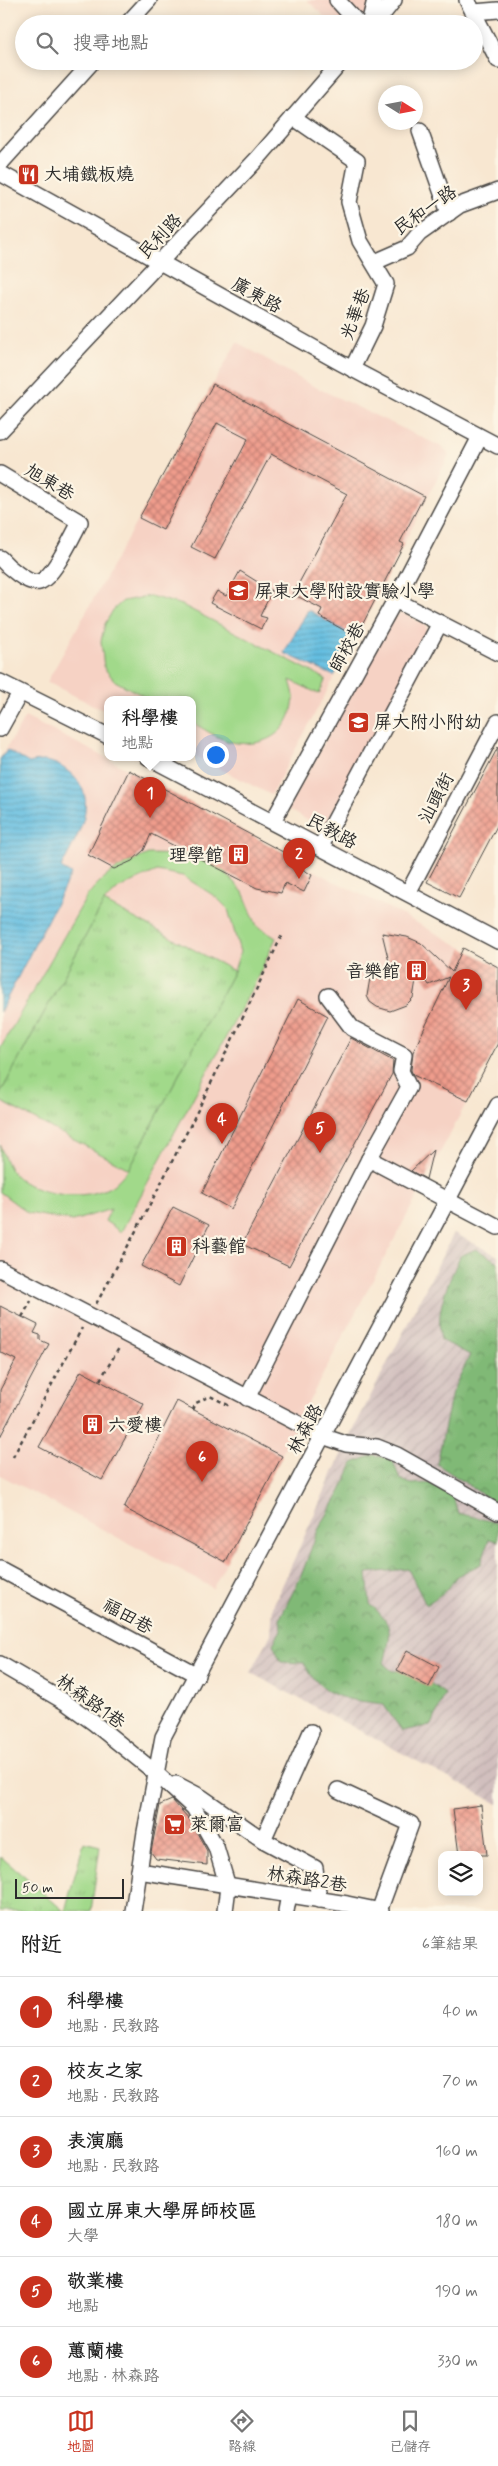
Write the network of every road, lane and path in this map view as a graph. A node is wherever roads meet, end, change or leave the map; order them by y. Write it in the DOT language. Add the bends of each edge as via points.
graph roads {
  1 [pos="149,0"];
  2 [pos="337,0"];
  3 [pos="375,0"];
  4 [pos="394,0"];
  5 [pos="471,6"];
  6 [pos="498,10"];
  7 [pos="135,15"];
  8 [pos="350,15"];
  9 [pos="371,15"];
  10 [pos="382,15"];
  11 [pos="483,30"];
  12 [pos="498,60"];
  13 [pos="85,70"];
  14 [pos="334,70"];
  15 [pos="293,117"];
  16 [pos="420,131"];
  17 [pos="0,164"];
  18 [pos="0,173"];
  19 [pos="498,191"];
  20 [pos="449,213"];
  21 [pos="375,262"];
  22 [pos="161,263"];
  23 [pos="352,369"];
  24 [pos="0,431"];
  25 [pos="480,437"];
  26 [pos="498,446"];
  27 [pos="0,474"];
  28 [pos="0,558"];
  29 [pos="395,600"];
  30 [pos="440,623"];
  31 [pos="498,653"];
  32 [pos="0,682"];
  33 [pos="20,693"];
  34 [pos="498,722"];
  35 [pos="0,729"];
  36 [pos="104,734"];
  37 [pos="156,761"];
  38 [pos="273,821"];
  39 [pos="321,846"];
  40 [pos="408,892"];
  41 [pos="283,932"];
  42 [pos="496,934"];
  43 [pos="328,996"];
  44 [pos="498,1105"];
  45 [pos="369,1159"];
  46 [pos="448,1200"];
  47 [pos="498,1227"];
  48 [pos="0,1269"];
  49 [pos="37,1289"];
  50 [pos="89,1316"];
  51 [pos="22,1317"];
  52 [pos="126,1336"];
  53 [pos="100,1380"];
  54 [pos="247,1398"];
  55 [pos="193,1410"];
  56 [pos="322,1436"];
  57 [pos="12,1457"];
  58 [pos="498,1512"];
  59 [pos="0,1569"];
  60 [pos="0,1664"];
  61 [pos="197,1675"];
  62 [pos="311,1732"];
  63 [pos="157,1774"];
  64 [pos="338,1790"];
  65 [pos="263,1840"];
  66 [pos="139,1871"];
  67 [pos="228,1886"];
  68 [pos="289,1895"];
  69 [pos="319,1900"];
  70 [pos="347,1907"];
  71 [pos="133,1911"];
  72 [pos="225,1911"];
  73 [pos="286,1911"];
  74 [pos="380,1911"];
  1 -- 7 [label="street"];
  2 -- 8 [label="street"];
  3 -- 9 [label="street"];
  4 -- 10 [label="street"];
  5 -- 6 [label="street"];
  11 -- 12 [label="street"];
  13 -- 17 [label="street"];
  14 -- 15 [label="street, 民利路"];
  15 -- 21 [label="street, 光華巷" via="357,161 349,202 360,241"];
  15 -- 22 [label="street, 民利路"];
  16 -- 20 [label="street"];
  18 -- 22 [label="street, 廣東路"];
  19 -- 20 [label="street, 民和一路" via="460,204"];
  20 -- 21 [label="street, 民和一路" via="419,234 407,248"];
  21 -- 23 [label="street, 光華巷" via="386,284 372,326"];
  22 -- 23 [label="street, 廣東路"];
  22 -- 24 [label="street, 民利路"];
  23 -- 25 [label="street, 廣東路"];
  25 -- 26 [label="street, 廣東路"];
  25 -- 29 [label="street, 師校巷"];
  27 -- 28 [label="street, 旭東巷" via="80,522 50,574 39,582 14,571"];
  29 -- 30 [label="street"];
  29 -- 38 [label="street, 師校巷"];
  30 -- 31 [label="street"];
  30 -- 39 [label="street"];
  32 -- 33 [label="street"];
  33 -- 35 [label="street"];
  33 -- 36 [label="street"];
  34 -- 40 [label="street, 汕頭街"];
  37 -- 38 [label="street, 民教路"];
  38 -- 39 [label="street, 民教路"];
  39 -- 40 [label="street, 民教路"];
  40 -- 42 [label="street, 民教路"];
  41 -- 50 [label="path" via="214,1079"];
  43 -- 45 [label="street" via="352,1028 404,1055 401,1071 409,1087"];
  44 -- 46 [label="street, 林森路"];
  45 -- 46 [label="street"];
  45 -- 54 [label="street"];
  46 -- 47 [label="street"];
  46 -- 56 [label="street, 林森路"];
  48 -- 49 [label="street"];
  49 -- 50 [label="street"];
  49 -- 51 [label="path"];
  50 -- 52 [label="street"];
  50 -- 57 [label="path"];
  52 -- 53 [label="path"];
  52 -- 54 [label="street"];
  54 -- 55 [label="path" via="236,1407 210,1396 196,1403"];
  54 -- 56 [label="street"];
  56 -- 58 [label="street" via="346,1444 377,1447 397,1455"];
  56 -- 61 [label="street, 林森路"];
  59 -- 61 [label="street, 福田巷"];
  60 -- 63 [label="street, 林森路1巷" via="65,1702"];
  61 -- 63 [label="street, 林森路" via="164,1738"];
  62 -- 65 [label="street"];
  63 -- 65 [label="street" via="200,1797"];
  63 -- 66 [label="street, 林森路"];
  63 -- 67 [label="street" via="194,1808 216,1847"];
  64 -- 74 [label="street" via="410,1824"];
  65 -- 69 [label="street" via="314,1868"];
  66 -- 67 [label="street, 林森路2巷"];
  66 -- 71 [label="street, 林森路"];
  67 -- 68 [label="street, 林森路2巷"];
  67 -- 72 [label="street"];
  68 -- 69 [label="street, 林森路2巷"];
  68 -- 73 [label="street"];
  69 -- 70 [label="street, 林森路2巷"];
  70 -- 74 [label="street, 林森路2巷"];
}
